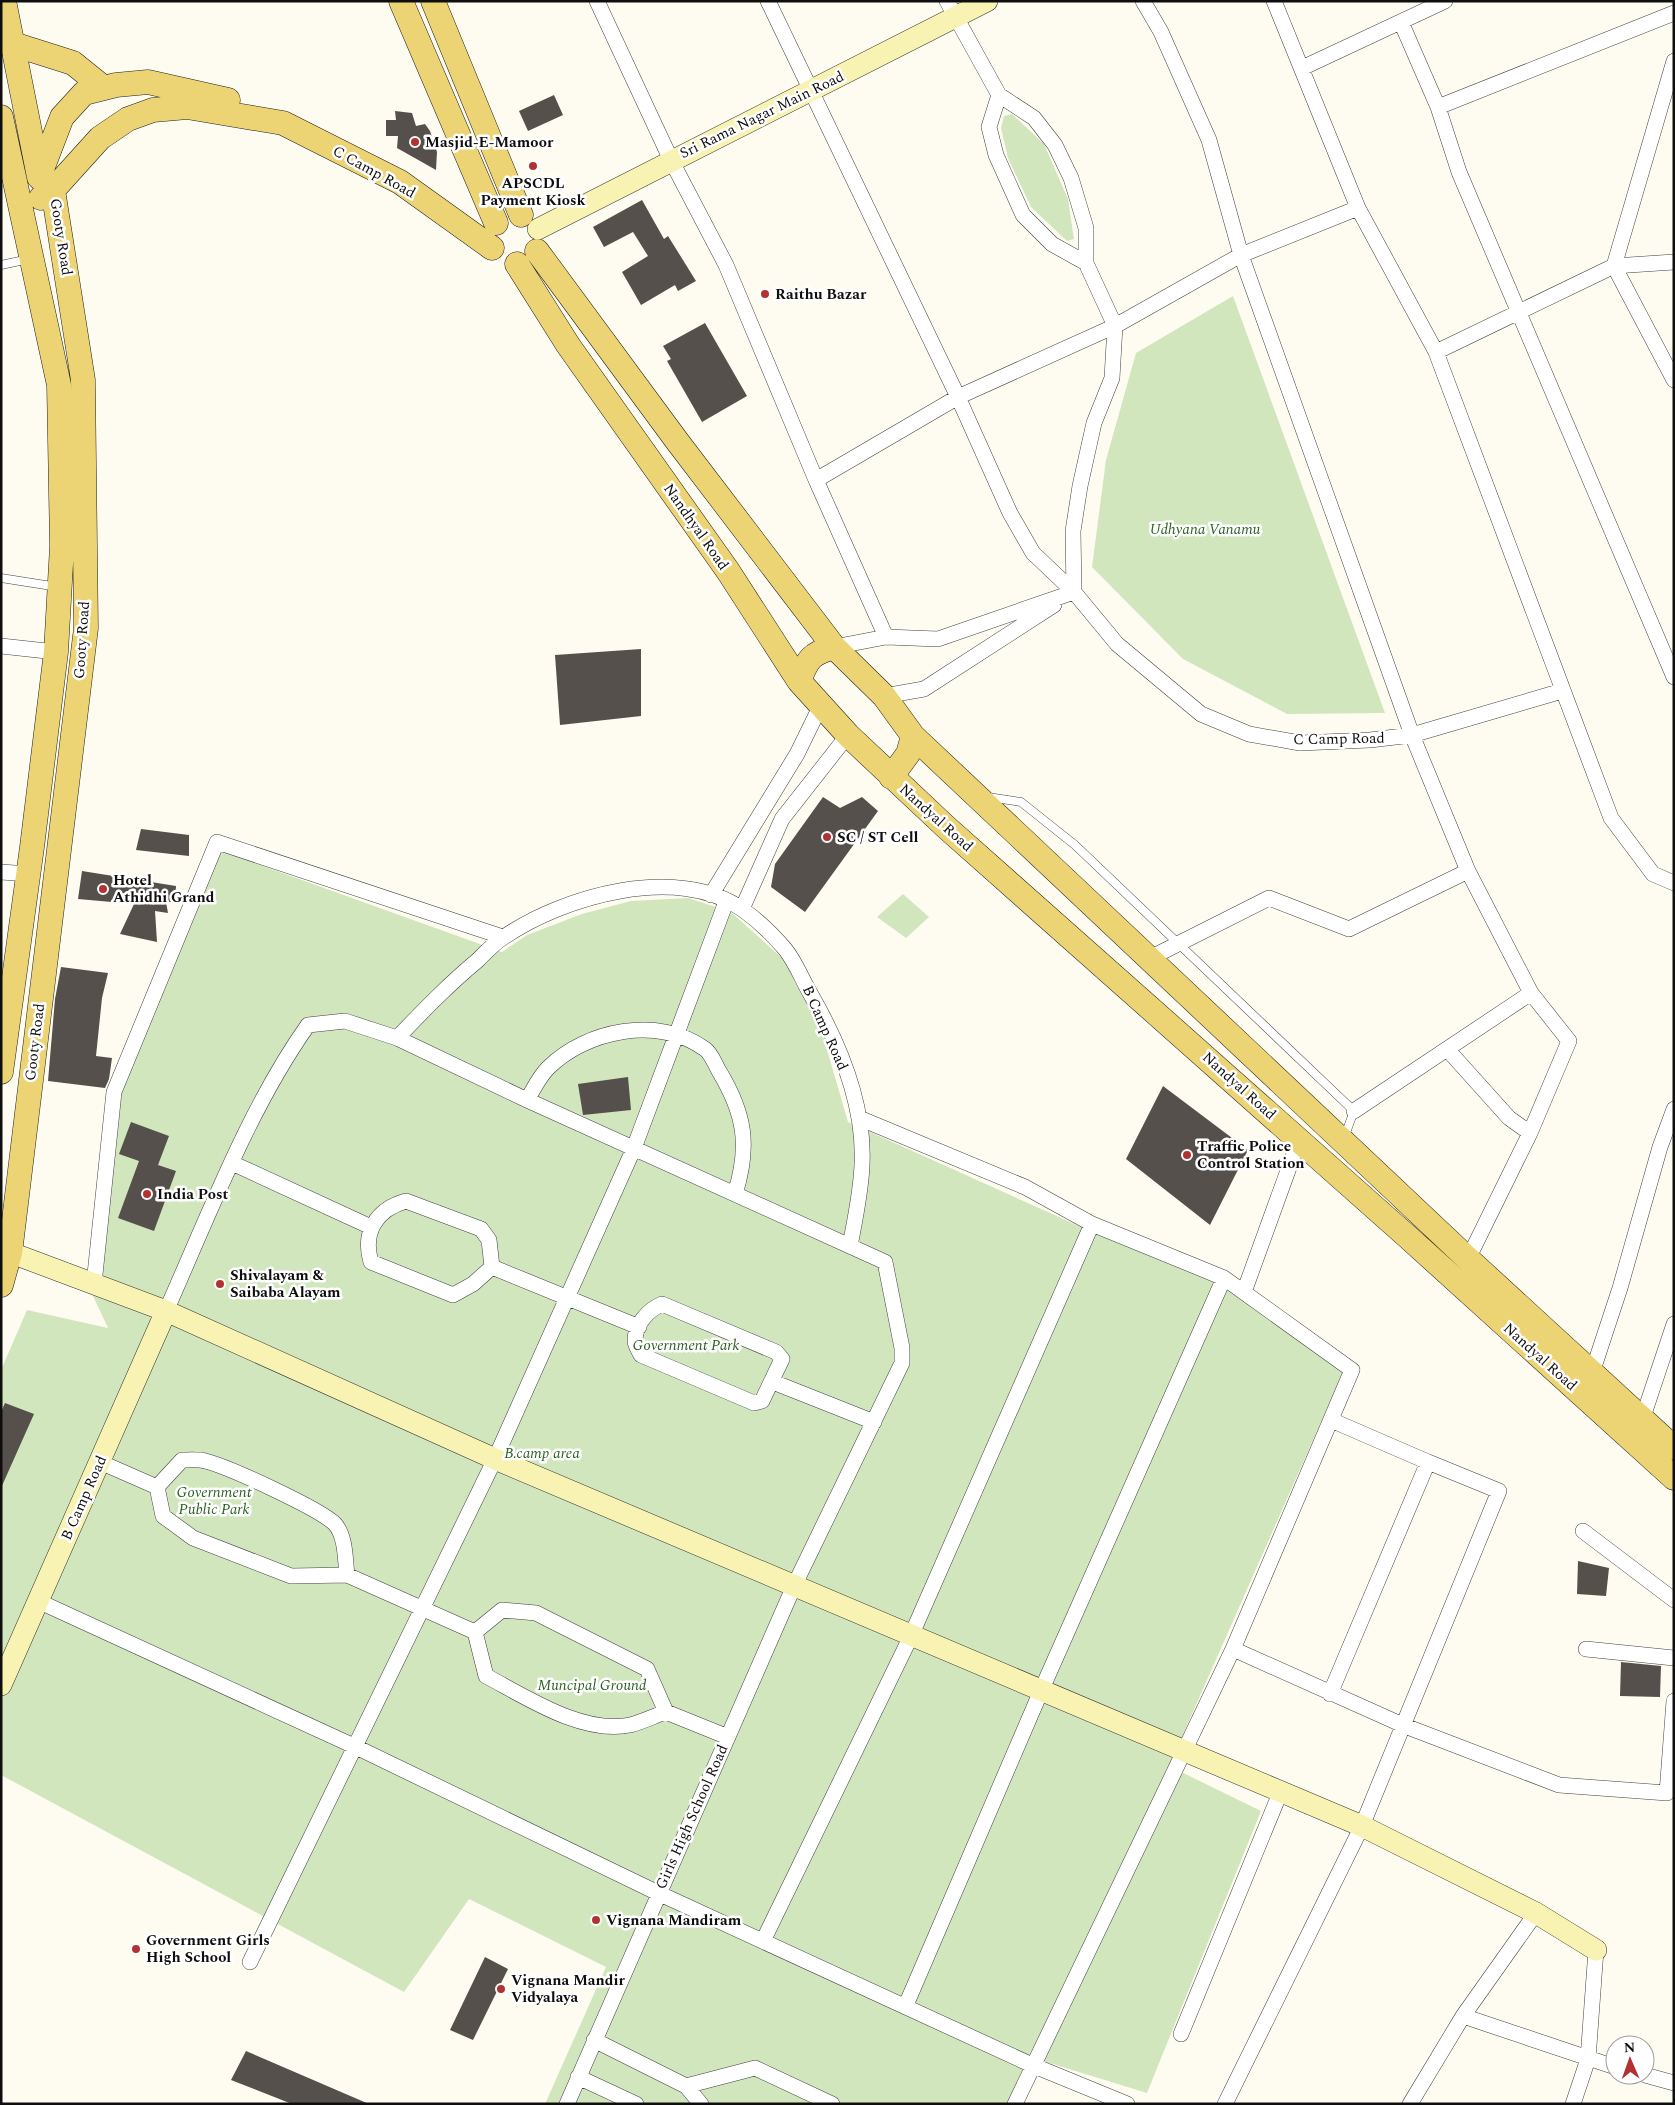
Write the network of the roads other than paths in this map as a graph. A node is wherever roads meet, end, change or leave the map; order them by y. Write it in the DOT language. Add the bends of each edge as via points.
graph roads {
  1 [pos="4,1"];
  2 [pos="401,1"];
  3 [pos="434,1"];
  4 [pos="597,1"];
  5 [pos="768,1"];
  6 [pos="987,1"];
  7 [pos="1143,1"];
  8 [pos="1274,1"];
  9 [pos="1445,1"];
  10 [pos="952,10"];
  11 [pos="1674,13"];
  12 [pos="1401,22"];
  13 [pos="13,44"];
  14 [pos="1674,61"];
  15 [pos="1302,68"];
  16 [pos="104,88"];
  17 [pos="811,90"];
  18 [pos="999,95"];
  19 [pos="1438,107"];
  20 [pos="1,117"];
  21 [pos="276,121"];
  22 [pos="671,160"];
  23 [pos="46,184"];
  24 [pos="1358,208"];
  25 [pos="22,210"];
  26 [pos="496,223"];
  27 [pos="532,232"];
  28 [pos="492,248"];
  29 [pos="1241,255"];
  30 [pos="32,258"];
  31 [pos="1674,262"];
  32 [pos="1086,263"];
  33 [pos="517,264"];
  34 [pos="1,265"];
  35 [pos="1614,266"];
  36 [pos="1520,312"];
  37 [pos="1115,326"];
  38 [pos="1436,352"];
  39 [pos="1674,380"];
  40 [pos="958,397"];
  41 [pos="816,480"];
  42 [pos="1,578"];
  43 [pos="60,588"];
  44 [pos="1074,592"];
  45 [pos="886,637"];
  46 [pos="1,646"];
  47 [pos="834,647"];
  48 [pos="56,652"];
  49 [pos="1674,677"];
  50 [pos="799,681"];
  51 [pos="1562,691"];
  52 [pos="884,696"];
  53 [pos="820,706"];
  54 [pos="848,734"];
  55 [pos="1412,735"];
  56 [pos="913,736"];
  57 [pos="891,777"];
  58 [pos="976,796"];
  59 [pos="1468,870"];
  60 [pos="1,872"];
  61 [pos="29,874"];
  62 [pos="1674,882"];
  63 [pos="711,895"];
  64 [pos="726,902"];
  65 [pos="742,909"];
  66 [pos="503,937"];
  67 [pos="1180,943"];
  68 [pos="1150,958"];
  69 [pos="1531,993"];
  70 [pos="676,1035"];
  71 [pos="397,1038"];
  72 [pos="1447,1049"];
  73 [pos="1,1072"];
  74 [pos="526,1100"];
  75 [pos="1674,1109"];
  76 [pos="1354,1111"];
  77 [pos="859,1118"];
  78 [pos="1530,1133"];
  79 [pos="1299,1140"];
  80 [pos="1342,1142"];
  81 [pos="634,1148"];
  82 [pos="232,1163"];
  83 [pos="735,1194"];
  84 [pos="1092,1224"];
  85 [pos="371,1227"];
  86 [pos="850,1246"];
  87 [pos="6,1251"];
  88 [pos="1468,1259"];
  89 [pos="492,1267"];
  90 [pos="1224,1278"];
  91 [pos="94,1284"];
  92 [pos="1,1285"];
  93 [pos="1244,1292"];
  94 [pos="566,1298"];
  95 [pos="166,1311"];
  96 [pos="1674,1324"];
  97 [pos="639,1327"];
  98 [pos="1592,1373"];
  99 [pos="773,1382"];
  100 [pos="1331,1420"];
  101 [pos="1642,1420"];
  102 [pos="874,1422"];
  103 [pos="1674,1448"];
  104 [pos="495,1459"];
  105 [pos="100,1462"];
  106 [pos="1428,1462"];
  107 [pos="1674,1478"];
  108 [pos="157,1487"];
  109 [pos="1583,1531"];
  110 [pos="347,1576"];
  111 [pos="794,1586"];
  112 [pos="1674,1600"];
  113 [pos="38,1601"];
  114 [pos="422,1608"];
  115 [pos="475,1632"];
  116 [pos="911,1636"];
  117 [pos="1233,1649"];
  118 [pos="1586,1649"];
  119 [pos="1674,1658"];
  120 [pos="1,1685"];
  121 [pos="1041,1691"];
  122 [pos="1330,1694"];
  123 [pos="1674,1701"];
  124 [pos="666,1712"];
  125 [pos="1404,1726"];
  126 [pos="728,1737"];
  127 [pos="356,1747"];
  128 [pos="1184,1752"];
  129 [pos="1280,1793"];
  130 [pos="1362,1826"];
  131 [pos="658,1893"];
  132 [pos="1536,1913"];
  133 [pos="763,1940"];
  134 [pos="1596,1950"];
  135 [pos="250,1962"];
  136 [pos="906,2005"];
  137 [pos="1463,2016"];
  138 [pos="1181,2034"];
  139 [pos="594,2040"];
  140 [pos="1588,2059"];
  141 [pos="1605,2063"];
  142 [pos="1032,2065"];
  143 [pos="578,2077"];
  144 [pos="1655,2078"];
  145 [pos="1674,2083"];
  146 [pos="686,2086"];
  147 [pos="567,2104"];
  148 [pos="636,2104"];
  149 [pos="701,2104"];
  150 [pos="832,2104"];
  151 [pos="1015,2104"];
  152 [pos="1127,2104"];
  153 [pos="1226,2104"];
  154 [pos="1410,2104"];
  155 [pos="1573,2104"];
  1 -- 13 [label="main road, Gooty Road"];
  2 -- 26 [label="main road"];
  3 -- 27 [label="main road, Nandyal Road"];
  4 -- 22 [label="street"];
  5 -- 17 [label="street, C Camp Road"];
  6 -- 10 [label="street, Sri Rama Nagar Main Road"];
  7 -- 29 [label="street" via="1161,32 1209,140"];
  8 -- 15 [label="street"];
  9 -- 12 [label="street"];
  10 -- 17 [label="street, Sri Rama Nagar Main Road"];
  10 -- 18 [label="street"];
  11 -- 19 [label="street"];
  12 -- 15 [label="street"];
  12 -- 19 [label="street"];
  13 -- 16 [label="main road" via="73,63"];
  13 -- 23 [label="main road, Gooty Road"];
  14 -- 35 [label="street"];
  15 -- 24 [label="street"];
  16 -- 21 [label="main road" via="148,82 217,96 264,111"];
  16 -- 23 [label="main road" via="84,92 62,117"];
  17 -- 22 [label="street, Sri Rama Nagar Main Road"];
  17 -- 40 [label="street, C Camp Road"];
  18 -- 32 [label="street" via="1034,118 1055,145 1071,178 1086,228"];
  18 -- 32 [label="street" via="989,127 996,155 1023,215 1052,244"];
  19 -- 36 [label="street" via="1459,172"];
  20 -- 25 [label="main road, Gooty Road"];
  21 -- 23 [label="main road" via="187,107 153,110 128,119 100,138"];
  21 -- 28 [label="main road, C Camp Road" via="400,182"];
  22 -- 27 [label="street, Sri Rama Nagar Main Road"];
  22 -- 41 [label="street" via="726,265"];
  23 -- 25 [label="main road"];
  23 -- 87 [label="main road, Gooty Road" via="83,380 86,628"];
  24 -- 29 [label="street"];
  24 -- 38 [label="street"];
  25 -- 30 [label="main road, Gooty Road"];
  26 -- 27 [label="main road" via="508,216"];
  26 -- 28 [label="main road" via="490,235"];
  27 -- 33 [label="main road" via="529,260"];
  27 -- 47 [label="main road, Nandyal Road" via="677,442"];
  28 -- 33 [label="main road" via="504,262"];
  29 -- 37 [label="street"];
  29 -- 55 [label="street"];
  30 -- 34 [label="lane"];
  30 -- 43 [label="main road, Gooty Road" via="59,385"];
  31 -- 35 [label="street"];
  32 -- 37 [label="street"];
  33 -- 50 [label="main road, Nandhyal Road" via="568,345 728,571"];
  35 -- 36 [label="street"];
  35 -- 39 [label="street"];
  36 -- 38 [label="street"];
  36 -- 49 [label="street"];
  37 -- 40 [label="street"];
  37 -- 44 [label="street" via="1112,378 1094,423 1073,530"];
  38 -- 51 [label="street"];
  40 -- 41 [label="street"];
  40 -- 44 [label="street, C Camp Road" via="1010,513 1033,553"];
  41 -- 45 [label="street"];
  42 -- 43 [label="lane"];
  43 -- 48 [label="main road, Gooty Road"];
  44 -- 45 [label="street" via="938,639"];
  44 -- 52 [label="street" via="924,689"];
  44 -- 55 [label="street, C Camp Road" via="1117,644 1200,714 1249,734 1300,743"];
  45 -- 47 [label="street"];
  46 -- 48 [label="street"];
  47 -- 50 [label="main road" via="815,653 804,667"];
  47 -- 52 [label="main road, Nandyal Road"];
  48 -- 61 [label="main road, Gooty Road"];
  50 -- 53 [label="main road, Nandhyal Road"];
  51 -- 55 [label="street, C Camp Road"];
  51 -- 62 [label="street" via="1611,818 1653,874"];
  52 -- 56 [label="main road, Nandyal Road"];
  53 -- 54 [label="main road, Nandhyal Road"];
  53 -- 63 [label="street" via="797,754"];
  54 -- 57 [label="main road, Nandhyal Road"];
  54 -- 65 [label="street" via="782,819"];
  55 -- 59 [label="street"];
  56 -- 57 [label="main road" via="908,754"];
  56 -- 58 [label="main road, Nandyal Road"];
  57 -- 79 [label="main road, Nandyal Road"];
  58 -- 67 [label="lane" via="1021,802 1075,845"];
  58 -- 68 [label="main road, Nandyal Road"];
  59 -- 67 [label="street" via="1349,929 1269,898"];
  59 -- 69 [label="street"];
  60 -- 61 [label="street"];
  61 -- 73 [label="main road, Gooty Road"];
  63 -- 64 [label="street, B Camp Road"];
  63 -- 66 [label="street, B Camp Road" via="678,888 633,888 588,897 541,915"];
  64 -- 65 [label="street, B Camp Road"];
  64 -- 70 [label="street"];
  65 -- 77 [label="street, B Camp Road" via="785,950 819,1008 841,1057"];
  66 -- 71 [label="street, B Camp Road"];
  66 -- 91 [label="street" via="217,842 114,1092"];
  67 -- 68 [label="street"];
  67 -- 76 [label="lane"];
  68 -- 80 [label="main road, Nandyal Road"];
  69 -- 72 [label="street"];
  69 -- 78 [label="street" via="1569,1040"];
  70 -- 74 [label="street" via="664,1030 618,1032 578,1046 547,1069"];
  70 -- 81 [label="street"];
  70 -- 83 [label="street" via="706,1049 743,1124 742,1171"];
  71 -- 74 [label="street"];
  71 -- 82 [label="street" via="345,1021 308,1025 287,1055"];
  72 -- 76 [label="street"];
  72 -- 78 [label="street" via="1509,1118"];
  74 -- 81 [label="street"];
  75 -- 98 [label="street"];
  76 -- 80 [label="lane"];
  77 -- 84 [label="street" via="1025,1187"];
  77 -- 86 [label="street, B Camp Road" via="862,1165"];
  78 -- 88 [label="street"];
  79 -- 93 [label="street"];
  79 -- 107 [label="main road, Nandyal Road"];
  80 -- 88 [label="main road, Nandyal Road"];
  81 -- 83 [label="street"];
  81 -- 94 [label="street"];
  82 -- 85 [label="street"];
  82 -- 95 [label="street"];
  83 -- 86 [label="street"];
  84 -- 90 [label="street"];
  84 -- 116 [label="street"];
  85 -- 89 [label="street" via="392,1205 406,1201 481,1229 488,1240"];
  85 -- 89 [label="street" via="367,1249 371,1262 453,1295 474,1284"];
  86 -- 102 [label="street, Girls High School Road" via="886,1262 902,1348 902,1362"];
  87 -- 91 [label="street"];
  87 -- 92 [label="main road, Gooty Road"];
  88 -- 98 [label="main road, Nandyal Road"];
  89 -- 94 [label="street"];
  90 -- 93 [label="street"];
  90 -- 121 [label="street"];
  91 -- 95 [label="street"];
  93 -- 100 [label="street" via="1352,1370"];
  94 -- 97 [label="street"];
  94 -- 104 [label="street"];
  95 -- 104 [label="street"];
  95 -- 105 [label="street, B Camp Road"];
  96 -- 101 [label="street"];
  97 -- 99 [label="street" via="635,1342 641,1355 754,1403 762,1401"];
  97 -- 99 [label="street" via="649,1309 662,1304 776,1352 782,1359"];
  98 -- 101 [label="main road, Nandyal Road"];
  99 -- 102 [label="street"];
  100 -- 106 [label="street"];
  100 -- 117 [label="street"];
  101 -- 103 [label="main road, Nandyal Road"];
  102 -- 111 [label="street, Girls High School Road"];
  104 -- 111 [label="street"];
  104 -- 114 [label="street"];
  105 -- 108 [label="street"];
  105 -- 113 [label="street, B Camp Road"];
  106 -- 122 [label="street"];
  106 -- 125 [label="street" via="1499,1491"];
  108 -- 110 [label="street" via="163,1516 193,1538 291,1576"];
  108 -- 110 [label="street" via="182,1460 205,1460 310,1508 336,1525 343,1541"];
  109 -- 112 [label="street"];
  110 -- 114 [label="street"];
  111 -- 116 [label="street"];
  111 -- 126 [label="street, Girls High School Road"];
  113 -- 120 [label="street, B Camp Road"];
  113 -- 127 [label="street"];
  114 -- 115 [label="street"];
  114 -- 127 [label="street"];
  115 -- 124 [label="street" via="486,1676 589,1725 629,1725"];
  115 -- 124 [label="street" via="502,1610 536,1613 647,1668"];
  116 -- 121 [label="street"];
  116 -- 133 [label="street"];
  117 -- 122 [label="street"];
  117 -- 128 [label="street"];
  118 -- 119 [label="street"];
  121 -- 128 [label="street"];
  121 -- 136 [label="street"];
  122 -- 125 [label="street"];
  123 -- 125 [label="street" via="1667,1793 1559,1785"];
  124 -- 126 [label="street"];
  125 -- 130 [label="street"];
  126 -- 131 [label="street, Girls High School Road"];
  127 -- 131 [label="street"];
  127 -- 135 [label="street"];
  128 -- 129 [label="street"];
  128 -- 142 [label="street"];
  129 -- 130 [label="street"];
  129 -- 138 [label="street"];
  130 -- 132 [label="street"];
  130 -- 153 [label="street"];
  131 -- 133 [label="street"];
  131 -- 139 [label="street, Girls High School Road"];
  132 -- 134 [label="street"];
  132 -- 137 [label="street"];
  133 -- 136 [label="street"];
  134 -- 140 [label="street"];
  136 -- 142 [label="street"];
  137 -- 140 [label="street"];
  137 -- 154 [label="street"];
  139 -- 143 [label="street, Girls High School Road"];
  139 -- 146 [label="street"];
  140 -- 141 [label="street"];
  140 -- 155 [label="street"];
  142 -- 151 [label="street"];
  142 -- 152 [label="street"];
  143 -- 147 [label="street, Girls High School Road"];
  143 -- 148 [label="street"];
  144 -- 145 [label="street"];
  146 -- 149 [label="street"];
  146 -- 150 [label="street" via="755,2068"];
}
